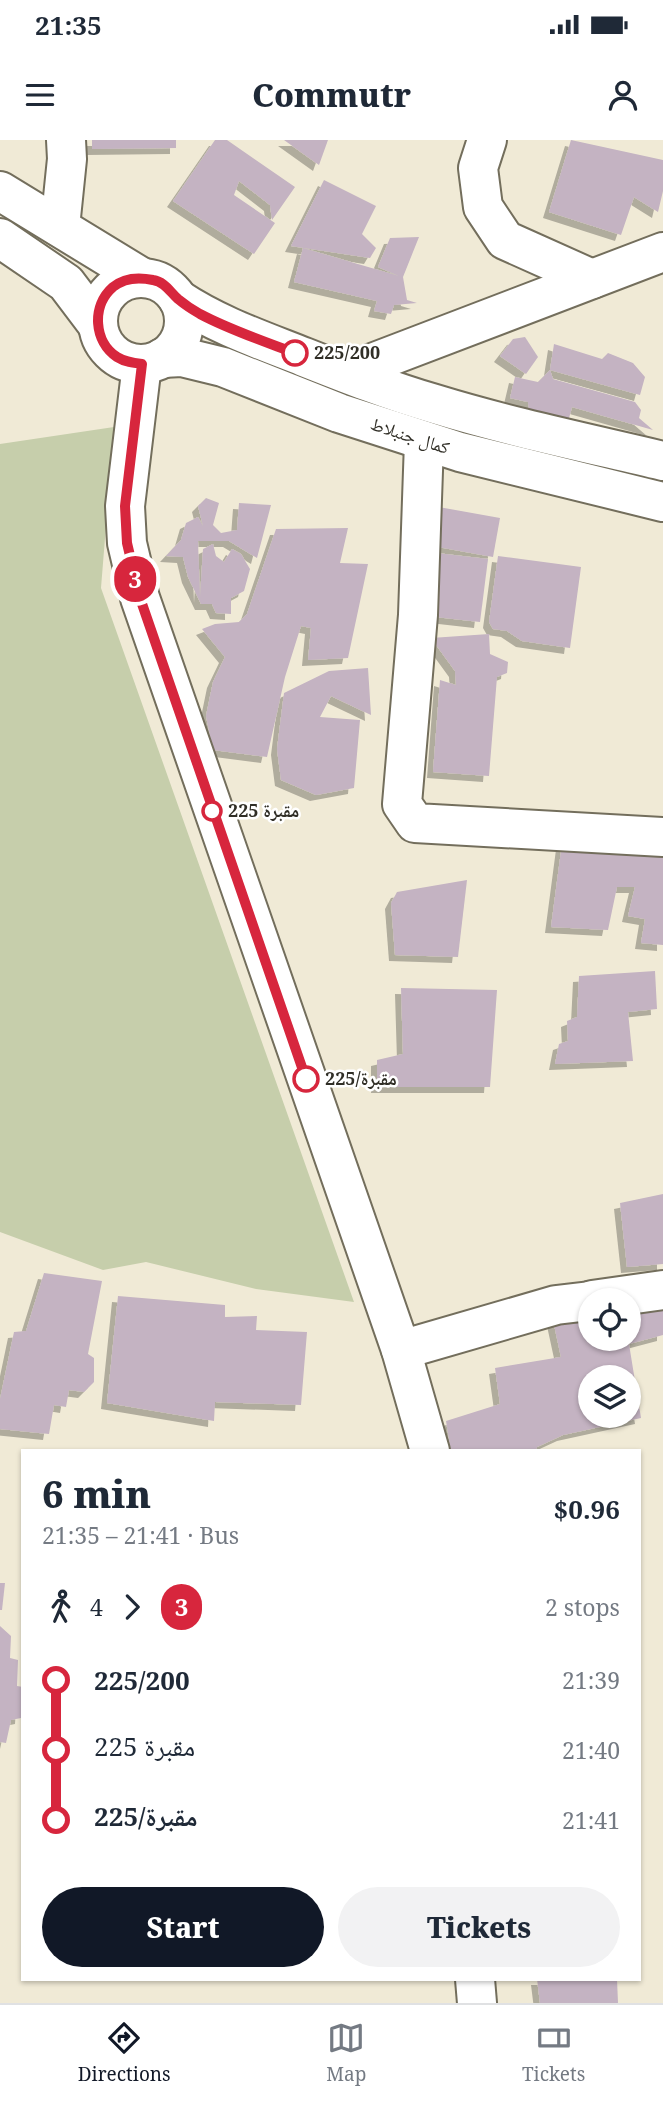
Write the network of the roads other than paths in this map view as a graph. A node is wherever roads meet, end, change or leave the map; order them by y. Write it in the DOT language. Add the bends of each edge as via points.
graph roads {
  1 [pos="66,140"];
  2 [pos="487,140"];
  3 [pos="0,191"];
  4 [pos="60,227"];
  5 [pos="0,238"];
  6 [pos="663,252"];
  7 [pos="141,277"];
  8 [pos="592,279"];
  9 [pos="178,299"];
  10 [pos="97,324"];
  11 [pos="152,361"];
  12 [pos="346,373"];
  13 [pos="424,442"];
  14 [pos="663,461"];
  15 [pos="663,502"];
  16 [pos="663,837"];
  17 [pos="663,1290"];
  18 [pos="641,1293"];
  19 [pos="578,1302"];
  20 [pos="401,1350"];
  21 [pos="429,1449"];
  22 [pos="475,1981"];
  23 [pos="477,2003"];
  1 -- 4 [label="street"];
  2 -- 8 [label="street" via="478,168 483,207 505,240"];
  3 -- 4 [label="street"];
  4 -- 7 [label="street"];
  5 -- 10 [label="street" via="66,282"];
  6 -- 8 [label="street"];
  7 -- 9 [label="street" via="162,284"];
  7 -- 10 [label="street" via="113,288 103,299"];
  8 -- 12 [label="street"];
  9 -- 11 [label="street" via="184,328 179,342 169,354"];
  9 -- 12 [label="street" via="201,314"];
  10 -- 11 [label="street" via="100,337 116,357 128,362"];
  11 -- 13 [label="street, كمال جنبلاط" via="183,357 223,367"];
  11 -- 20 [label="street" via="125,506 127,543 140,598"];
  12 -- 14 [label="street" via="434,404"];
  13 -- 15 [label="street, كمال جنبلاط"];
  13 -- 16 [label="street" via="418,615 402,804 415,823"];
  17 -- 18 [label="street"];
  19 -- 20 [label="street"];
  20 -- 21 [label="street"];
  22 -- 23 [label="street"];
}
